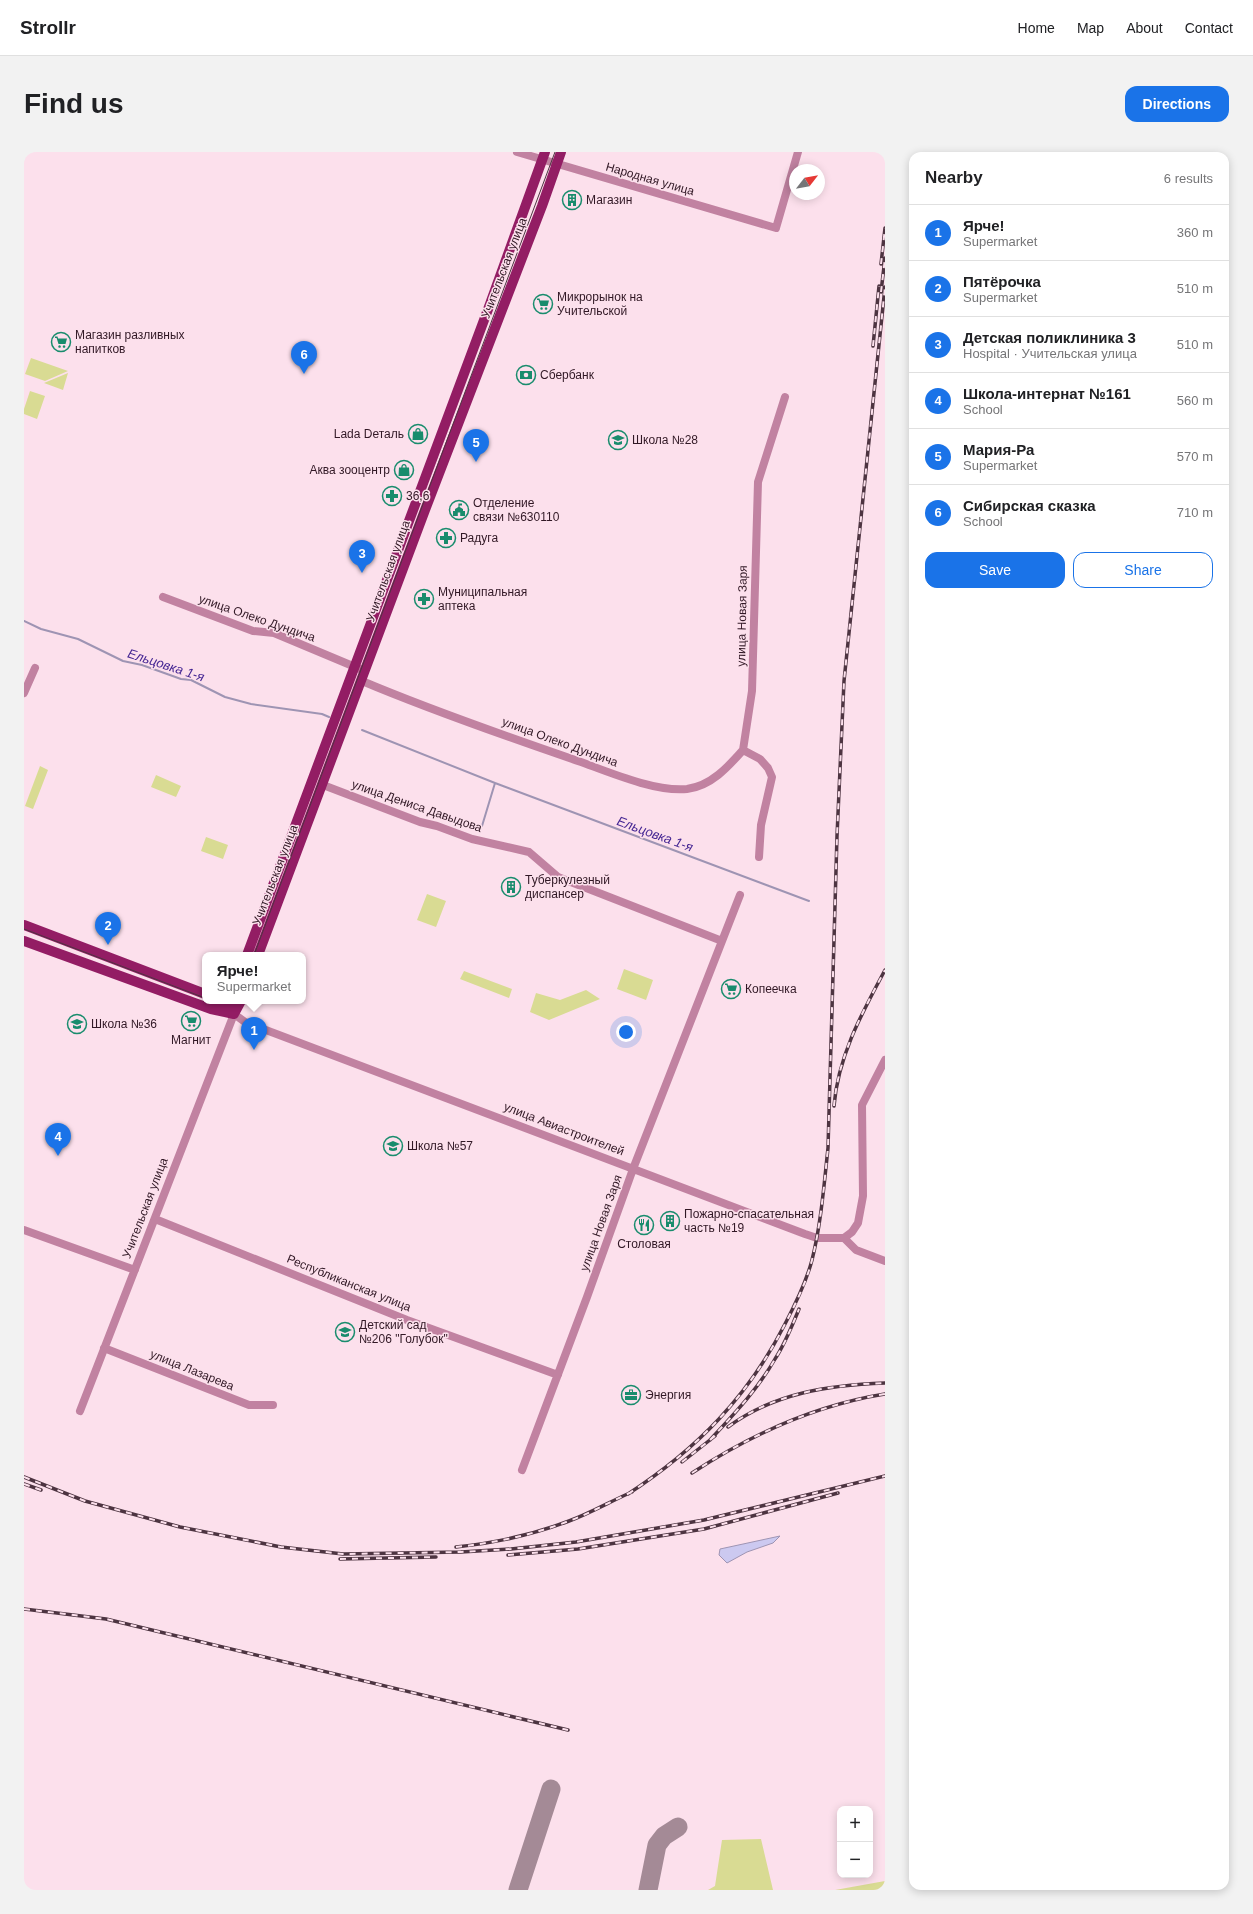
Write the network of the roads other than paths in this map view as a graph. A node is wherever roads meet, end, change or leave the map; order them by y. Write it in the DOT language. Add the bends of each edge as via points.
graph roads {
  1 [pos="517,152"];
  2 [pos="561,152"];
  3 [pos="798,152"];
  4 [pos="544,156"];
  5 [pos="558,164"];
  6 [pos="785,397"];
  7 [pos="163,597"];
  8 [pos="355,667"];
  9 [pos="34,668"];
  10 [pos="365,670"];
  11 [pos="362,681"];
  12 [pos="24,693"];
  13 [pos="743,750"];
  14 [pos="323,785"];
  15 [pos="759,857"];
  16 [pos="740,895"];
  17 [pos="24,926"];
  18 [pos="24,941"];
  19 [pos="722,941"];
  20 [pos="247,952"];
  21 [pos="259,952"];
  22 [pos="202,993"];
  23 [pos="220,1004"];
  24 [pos="231,1004"];
  25 [pos="239,1004"];
  26 [pos="234,1014"];
  27 [pos="885,1060"];
  28 [pos="633,1169"];
  29 [pos="154,1219"];
  30 [pos="24,1230"];
  31 [pos="844,1238"];
  32 [pos="885,1261"];
  33 [pos="135,1270"];
  34 [pos="104,1348"];
  35 [pos="558,1375"];
  36 [pos="273,1405"];
  37 [pos="80,1411"];
  38 [pos="522,1470"];
  1 -- 4 [label="street, Народная улица"];
  2 -- 5 [label="main road, Учительская улица"];
  3 -- 5 [label="street, Народная улица" via="776,228"];
  4 -- 5 [label="street, Народная улица"];
  4 -- 8 [label="main road, Учительская улица"];
  5 -- 10 [label="main road, Учительская улица"];
  6 -- 13 [label="street, улица Новая Заря" via="758,482 752,691"];
  7 -- 8 [label="street, улица Олеко Дундича" via="253,631 274,633"];
  8 -- 10 [label="street, улица Олеко Дундича"];
  8 -- 20 [label="main road, Учительская улица"];
  9 -- 12 [label="street"];
  10 -- 11 [label="main road, Учительская улица"];
  11 -- 13 [label="street, улица Олеко Дундича" via="563,756 657,786 687,789 708,782 728,768"];
  11 -- 14 [label="main road, Учительская улица"];
  13 -- 15 [label="street" via="760,759 772,777 761,825"];
  14 -- 19 [label="street, улица Дениса Давыдова" via="472,839 529,852 558,877"];
  14 -- 21 [label="main road, Учительская улица"];
  16 -- 19 [label="street, улица Новая Заря"];
  17 -- 22 [label="main road"];
  18 -- 26 [label="main road, улица Авиастроителей" via="211,1009"];
  19 -- 28 [label="street, улица Новая Заря"];
  23 -- 26 [label="main road, улица Авиастроителей"];
  24 -- 26 [label="main road"];
  25 -- 26 [label="main road, Учительская улица"];
  26 -- 28 [label="street, улица Авиастроителей" via="245,1022"];
  26 -- 29 [label="street, Учительская улица"];
  27 -- 31 [label="street" via="862,1105 863,1196 858,1223"];
  28 -- 31 [label="street, улица Авиастроителей" via="817,1238"];
  28 -- 35 [label="street, улица Новая Заря"];
  29 -- 33 [label="street, Учительская улица"];
  29 -- 35 [label="street, Республиканская улица" via="407,1320"];
  30 -- 33 [label="street"];
  31 -- 32 [label="street" via="856,1250"];
  33 -- 34 [label="street, Учительская улица"];
  34 -- 36 [label="street, улица Лазарева" via="249,1405"];
  34 -- 37 [label="street, Учительская улица"];
  35 -- 38 [label="street, улица Новая Заря"];
}
